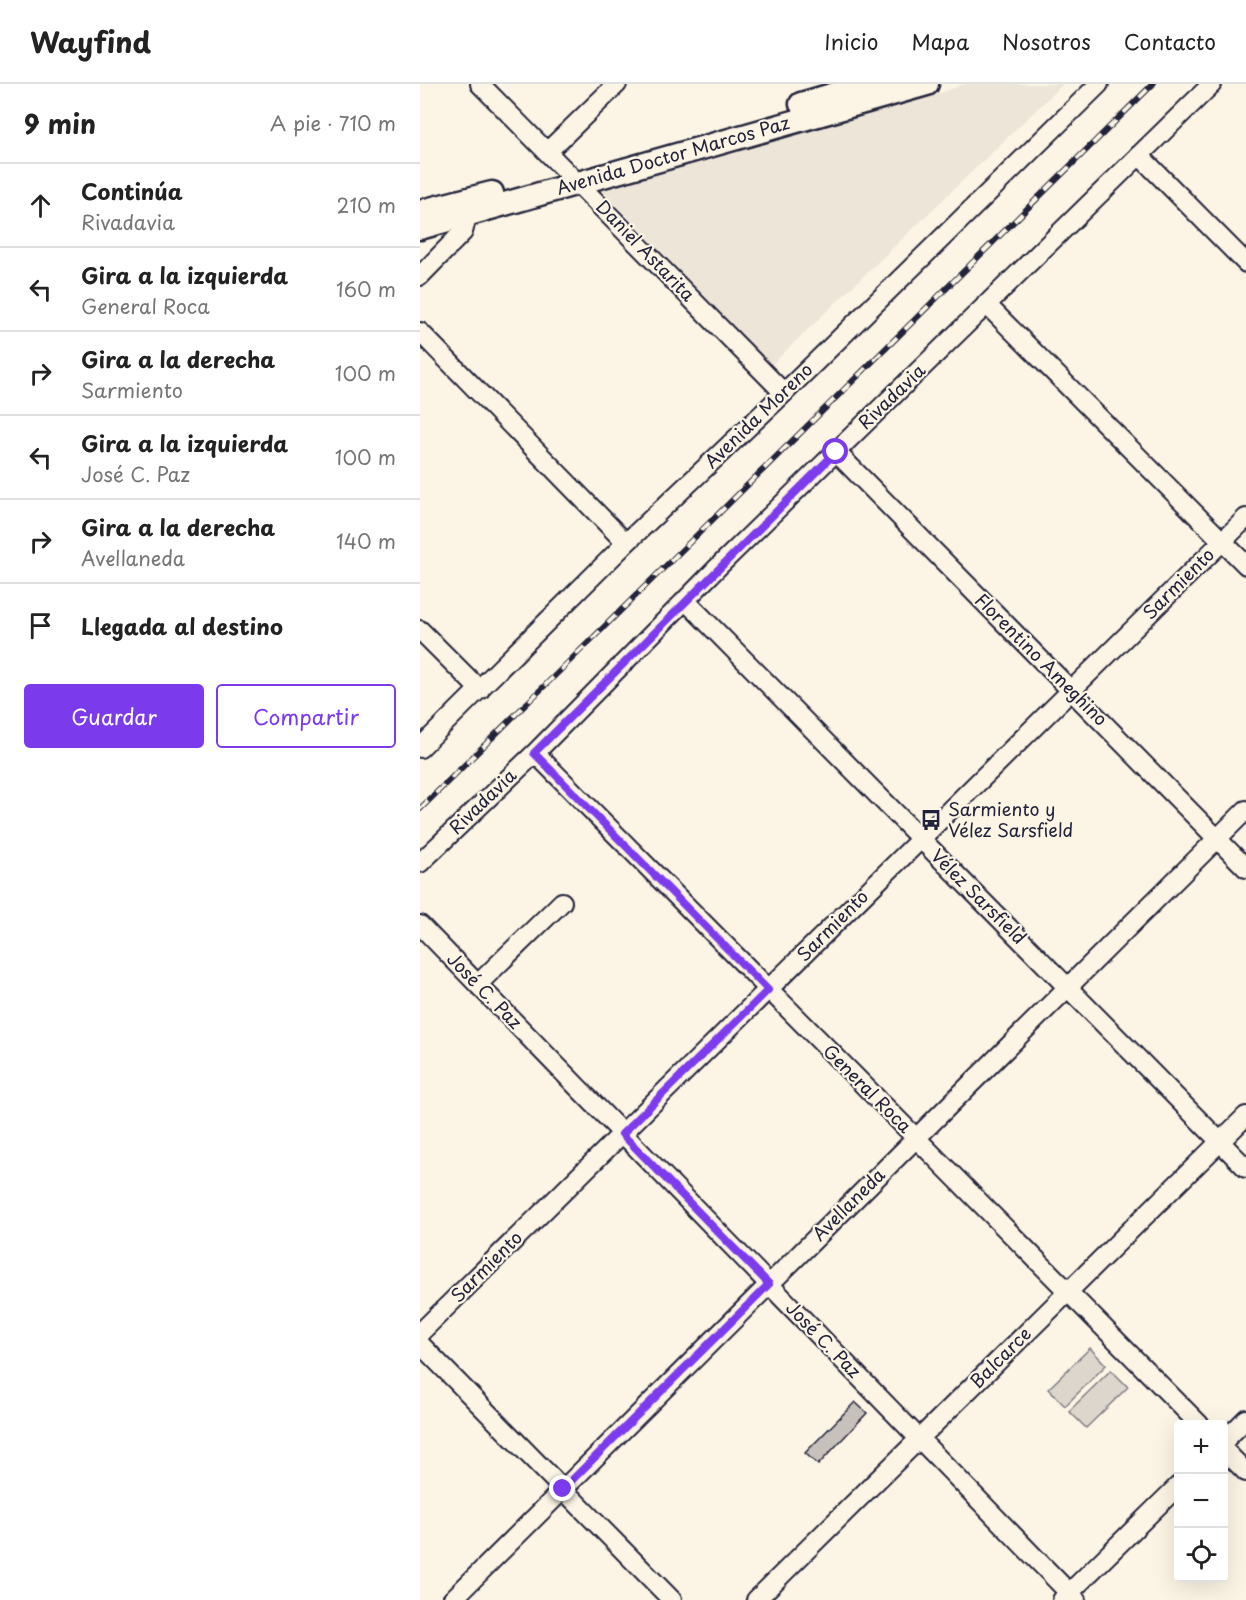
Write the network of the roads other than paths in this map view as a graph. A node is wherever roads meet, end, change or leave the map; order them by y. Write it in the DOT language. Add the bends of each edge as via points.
graph roads {
  1 [pos="480,84"];
  2 [pos="617,84"];
  3 [pos="865,84"];
  4 [pos="927,84"];
  5 [pos="1099,84"];
  6 [pos="1212,84"];
  7 [pos="547,152"];
  8 [pos="1139,155"];
  9 [pos="573,177"];
  10 [pos="420,212"];
  11 [pos="467,216"];
  12 [pos="420,228"];
  13 [pos="1246,263"];
  14 [pos="420,276"];
  15 [pos="986,304"];
  16 [pos="420,332"];
  17 [pos="784,393"];
  18 [pos="836,452"];
  19 [pos="1246,518"];
  20 [pos="1222,542"];
  21 [pos="626,543"];
  22 [pos="1246,565"];
  23 [pos="685,600"];
  24 [pos="420,630"];
  25 [pos="480,690"];
  26 [pos="1071,691"];
  27 [pos="420,748"];
  28 [pos="534,753"];
  29 [pos="1246,810"];
  30 [pos="921,839"];
  31 [pos="1217,839"];
  32 [pos="420,863"];
  33 [pos="1246,868"];
  34 [pos="562,902"];
  35 [pos="420,925"];
  36 [pos="478,984"];
  37 [pos="1068,987"];
  38 [pos="768,990"];
  39 [pos="1246,1116"];
  40 [pos="622,1134"];
  41 [pos="916,1138"];
  42 [pos="1220,1142"];
  43 [pos="1246,1168"];
  44 [pos="769,1284"];
  45 [pos="1068,1292"];
  46 [pos="420,1333"];
  47 [pos="420,1344"];
  48 [pos="1246,1419"];
  49 [pos="1193,1420"];
  50 [pos="1228,1437"];
  51 [pos="919,1439"];
  52 [pos="1228,1454"];
  53 [pos="1246,1473"];
  54 [pos="563,1489"];
  55 [pos="1174,1491"];
  56 [pos="1069,1598"];
  57 [pos="452,1600"];
  58 [pos="672,1600"];
  59 [pos="756,1600"];
  1 -- 7 [label="street, Daniel Astarita"];
  2 -- 7 [label="street"];
  3 -- 9 [label="main road, Avenida Doctor Marcos Paz"];
  4 -- 9 [label="main road, Avenida Doctor Marcos Paz"];
  5 -- 17 [label="street, Avenida Moreno"];
  6 -- 8 [label="street, Rivadavia"];
  7 -- 9 [label="street, Daniel Astarita"];
  8 -- 13 [label="street"];
  8 -- 15 [label="street, Rivadavia"];
  9 -- 10 [label="main road, Avenida Doctor Marcos Paz"];
  9 -- 11 [label="main road, Avenida Doctor Marcos Paz"];
  9 -- 17 [label="street, Daniel Astarita"];
  11 -- 12 [label="main road, Avenida Doctor Marcos Paz"];
  11 -- 14 [label="street" via="463,232"];
  15 -- 18 [label="street, Rivadavia"];
  15 -- 20 [label="street"];
  16 -- 21 [label="street"];
  17 -- 21 [label="street, Avenida Moreno"];
  18 -- 23 [label="street, Rivadavia"];
  18 -- 26 [label="street, Florentino Ameghino"];
  19 -- 20 [label="street, Sarmiento"];
  20 -- 22 [label="street"];
  20 -- 26 [label="street, Sarmiento"];
  21 -- 25 [label="street, Avenida Moreno"];
  23 -- 28 [label="street, Rivadavia"];
  23 -- 30 [label="street, Vélez Sarsfield"];
  24 -- 25 [label="street"];
  25 -- 27 [label="street, Avenida Moreno"];
  26 -- 30 [label="street, Sarmiento"];
  26 -- 31 [label="street, Florentino Ameghino"];
  28 -- 32 [label="street, Rivadavia"];
  28 -- 38 [label="street, General Roca"];
  29 -- 31 [label="street, Avellaneda"];
  30 -- 37 [label="street, Vélez Sarsfield"];
  30 -- 38 [label="street, Sarmiento"];
  31 -- 33 [label="street, Florentino Ameghino"];
  31 -- 37 [label="street, Avellaneda"];
  34 -- 36 [label="street"];
  35 -- 36 [label="street, José C. Paz"];
  36 -- 40 [label="street, José C. Paz"];
  37 -- 41 [label="street, Avellaneda"];
  37 -- 42 [label="street, Vélez Sarsfield"];
  38 -- 40 [label="street, Sarmiento"];
  38 -- 41 [label="street, General Roca"];
  39 -- 42 [label="street, Balcarce"];
  40 -- 44 [label="street, José C. Paz"];
  40 -- 46 [label="street, Sarmiento"];
  41 -- 44 [label="street, Avellaneda"];
  41 -- 45 [label="street, General Roca"];
  42 -- 43 [label="street, Vélez Sarsfield"];
  42 -- 45 [label="street, Balcarce"];
  44 -- 51 [label="street, José C. Paz"];
  44 -- 54 [label="street, Avellaneda"];
  45 -- 49 [label="street, General Roca"];
  45 -- 51 [label="street, Balcarce"];
  47 -- 54 [label="street"];
  48 -- 50 [label="street"];
  51 -- 56 [label="street, José C. Paz"];
  51 -- 59 [label="street, Balcarce"];
  52 -- 53 [label="street"];
  54 -- 57 [label="street, Avellaneda"];
  54 -- 58 [label="street"];
  55 -- 56 [label="street"];
}
